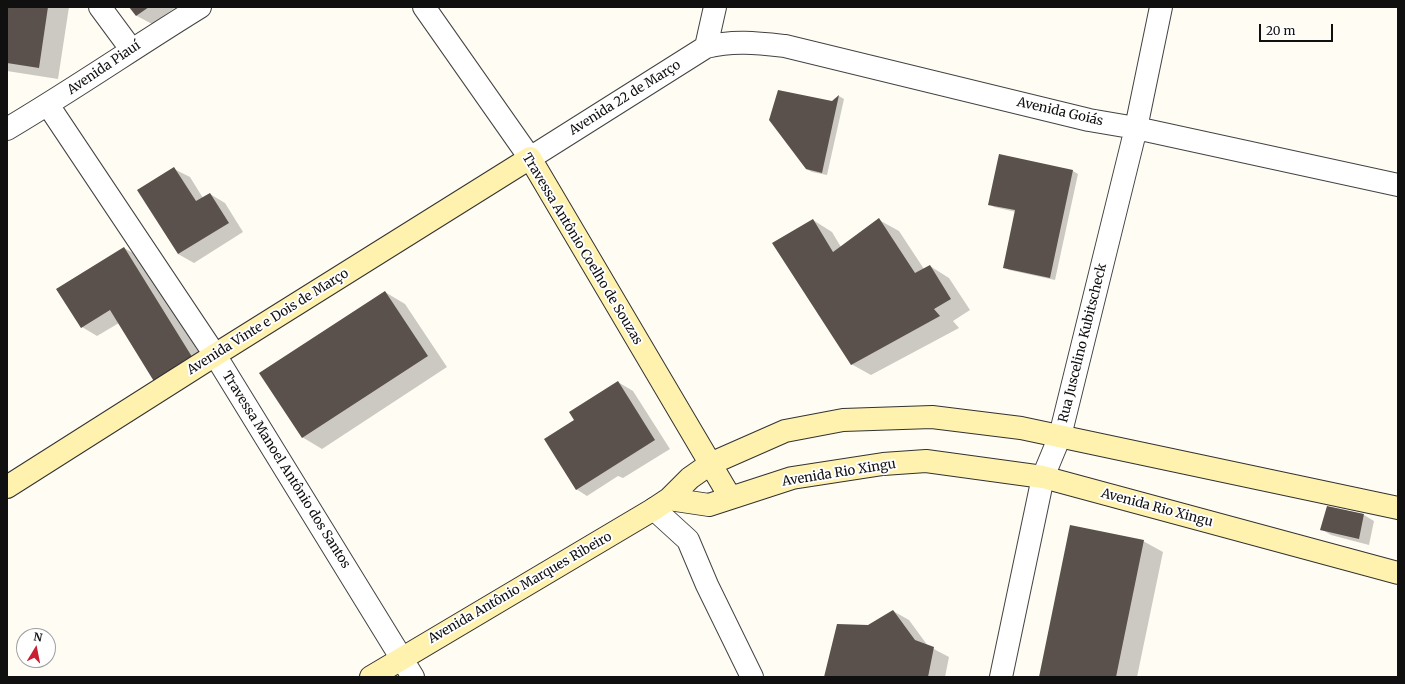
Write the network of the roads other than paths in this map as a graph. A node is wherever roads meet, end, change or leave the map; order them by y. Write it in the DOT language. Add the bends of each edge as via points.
graph roads {
  1 [pos="100,7"];
  2 [pos="200,7"];
  3 [pos="424,7"];
  4 [pos="715,7"];
  5 [pos="1161,7"];
  6 [pos="715,45"];
  7 [pos="132,49"];
  8 [pos="48,105"];
  9 [pos="1136,128"];
  10 [pos="7,130"];
  11 [pos="530,158"];
  12 [pos="1398,185"];
  13 [pos="215,355"];
  14 [pos="1060,436"];
  15 [pos="710,464"];
  16 [pos="1043,477"];
  17 [pos="7,487"];
  18 [pos="730,497"];
  19 [pos="662,504"];
  20 [pos="1398,508"];
  21 [pos="1398,573"];
  22 [pos="401,658"];
  23 [pos="371,677"];
  24 [pos="413,677"];
  25 [pos="752,677"];
  26 [pos="1001,677"];
  1 -- 7 [label="street"];
  2 -- 7 [label="street, Avenida Piauí"];
  3 -- 11 [label="street, Travessa Antônio Coelho de Souzas"];
  4 -- 6 [label="street"];
  5 -- 9 [label="street, Rua Juscelino Kubitscheck"];
  6 -- 9 [label="street, Avenida Goiás" via="752,42 785,46 1089,120"];
  6 -- 11 [label="street, Avenida 22 de Março"];
  7 -- 8 [label="street, Avenida Piauí"];
  8 -- 10 [label="street, Avenida Piauí"];
  8 -- 13 [label="street, Travessa Manoel Antônio dos Santos"];
  9 -- 12 [label="street, Avenida Goiás"];
  9 -- 14 [label="street, Rua Juscelino Kubitscheck"];
  11 -- 13 [label="main road, Avenida Vinte e Dois de Março"];
  11 -- 15 [label="main road, Travessa Antônio Coelho de Souzas"];
  13 -- 17 [label="main road, Avenida Vinte e Dois de Março"];
  13 -- 22 [label="street, Travessa Manoel Antônio dos Santos"];
  14 -- 15 [label="main road" via="1021,428 932,417 843,420 785,431"];
  14 -- 16 [label="street, Rua Juscelino Kubitscheck"];
  14 -- 20 [label="main road"];
  15 -- 18 [label="main road, Travessa Antônio Coelho de Souzas"];
  15 -- 19 [label="main road" via="690,478"];
  16 -- 18 [label="main road, Avenida Rio Xingu" via="926,461 883,464 792,478"];
  16 -- 21 [label="main road, Avenida Rio Xingu"];
  16 -- 26 [label="street, Rua Juscelino Kubitscheck"];
  18 -- 19 [label="main road, Avenida Rio Xingu" via="709,505"];
  19 -- 22 [label="main road, Avenida Antônio Marques Ribeiro"];
  19 -- 25 [label="street" via="688,540"];
  22 -- 23 [label="main road, Avenida Antônio Marques Ribeiro"];
  22 -- 24 [label="street, Travessa Manoel Antônio dos Santos"];
}
